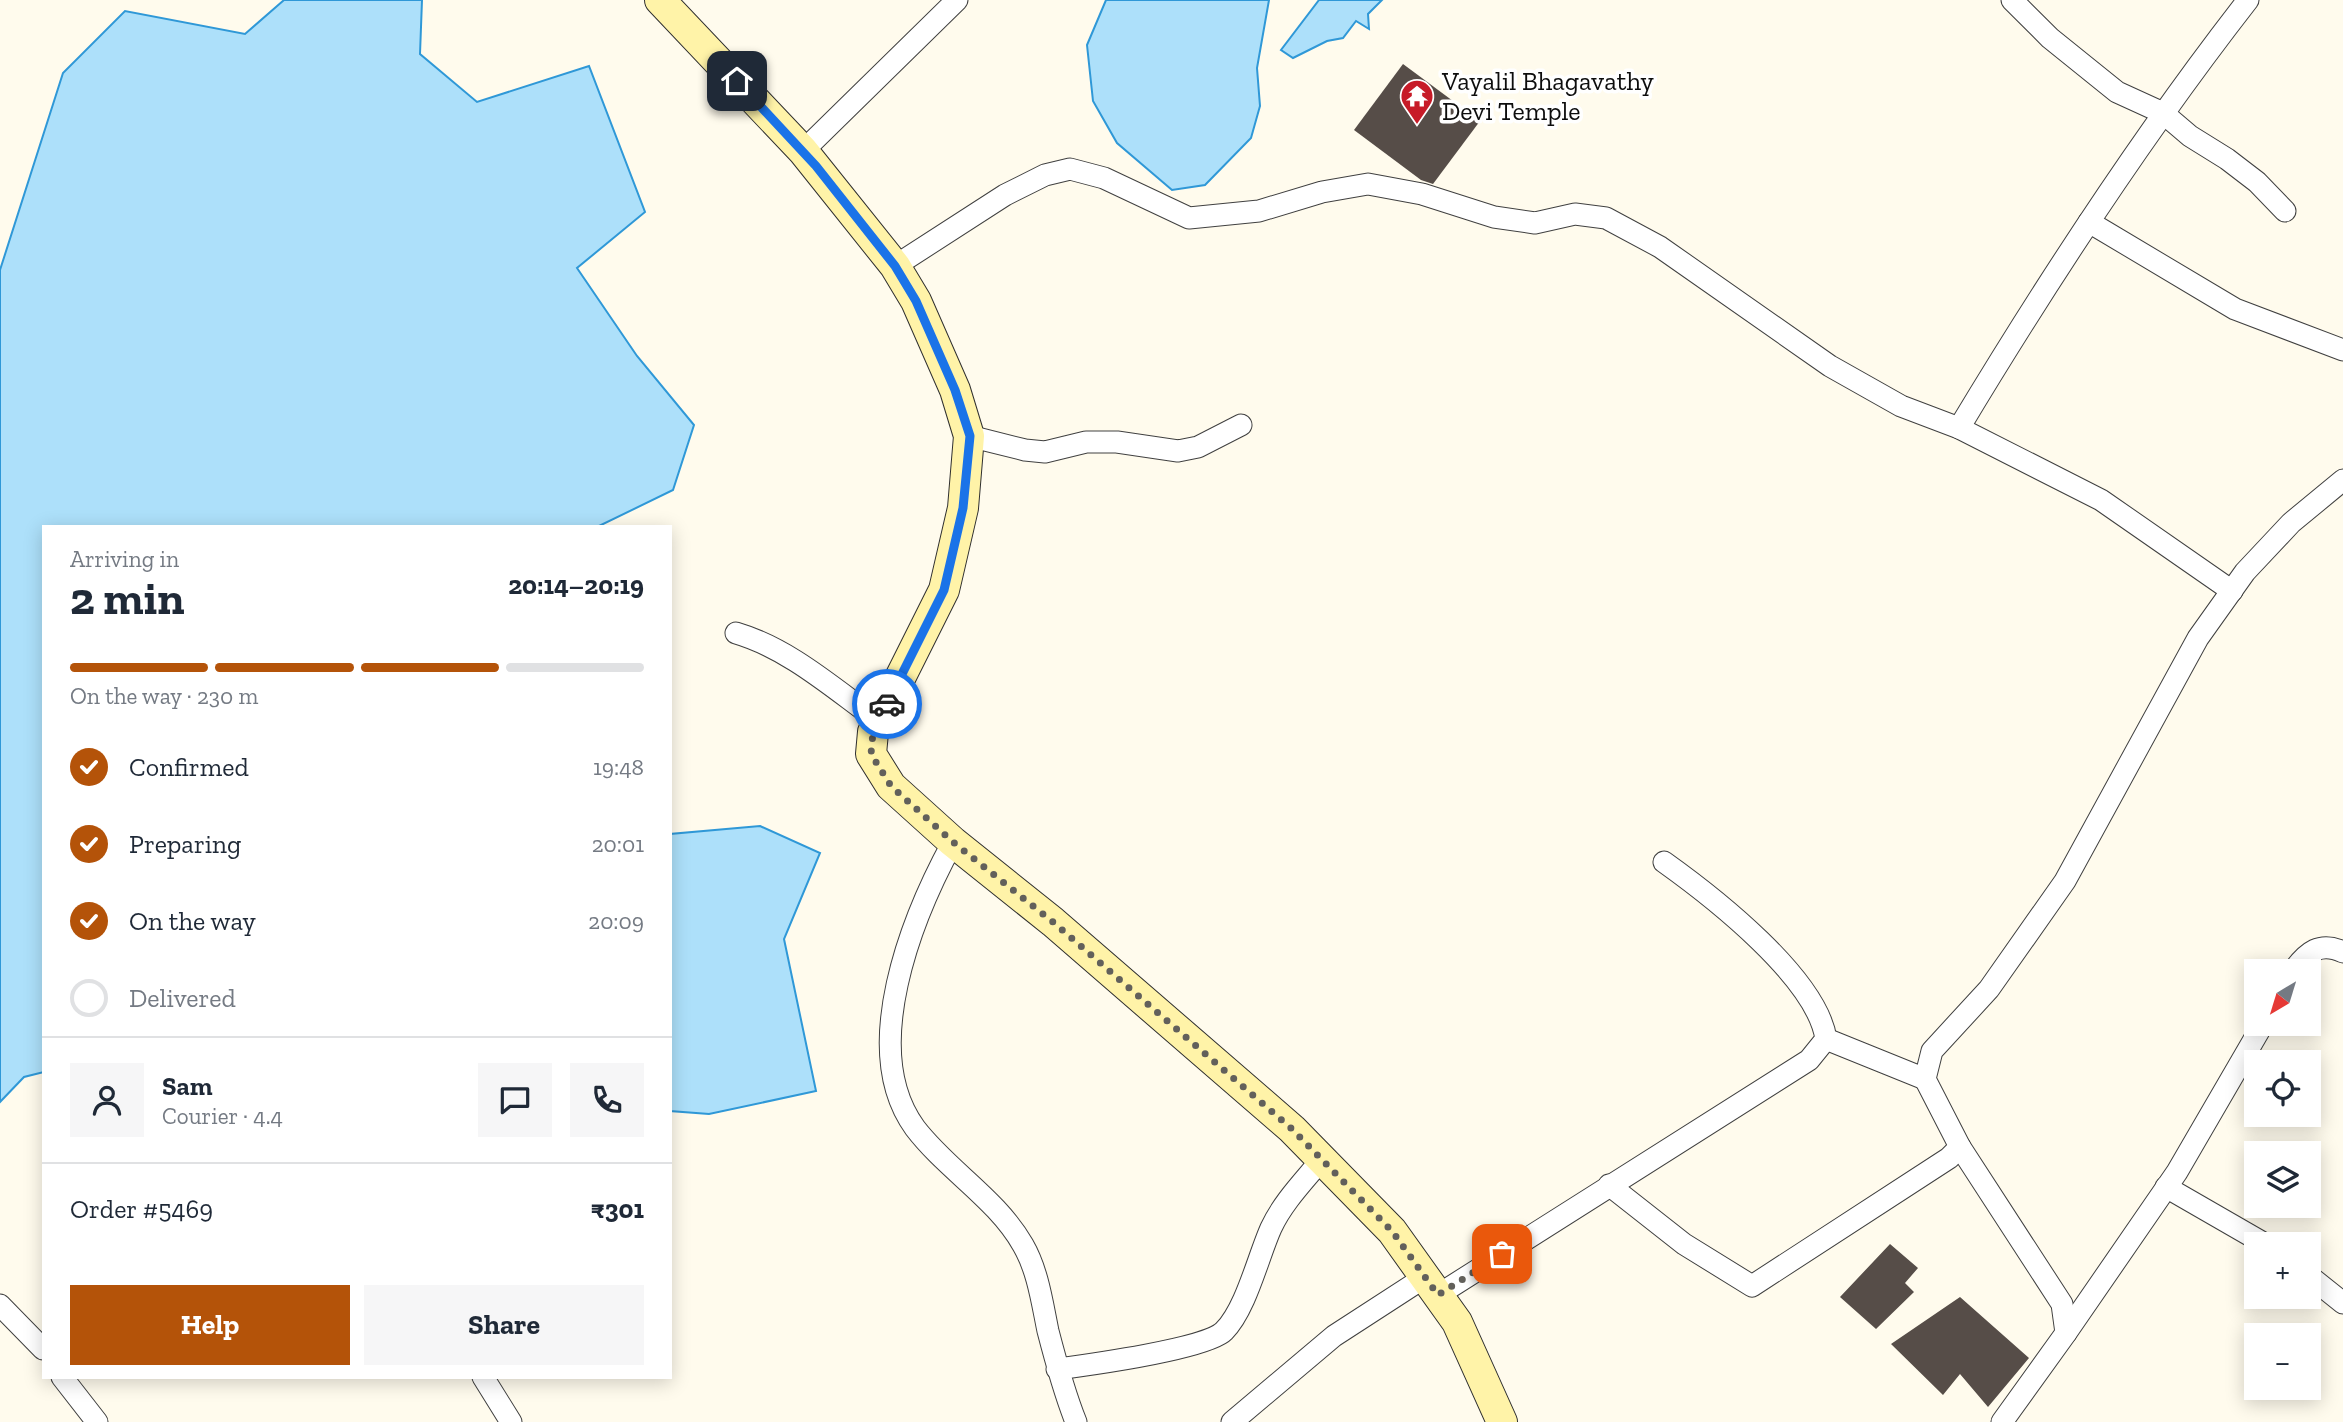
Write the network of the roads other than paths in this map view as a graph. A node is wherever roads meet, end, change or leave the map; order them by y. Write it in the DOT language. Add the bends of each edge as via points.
graph roads {
  1 [pos="660,0"];
  2 [pos="957,0"];
  3 [pos="2012,0"];
  4 [pos="2248,0"];
  5 [pos="2163,113"];
  6 [pos="803,151"];
  7 [pos="2285,211"];
  8 [pos="2088,222"];
  9 [pos="895,266"];
  10 [pos="2343,350"];
  11 [pos="1241,425"];
  12 [pos="1959,428"];
  13 [pos="970,436"];
  14 [pos="2343,480"];
  15 [pos="2232,591"];
  16 [pos="736,633"];
  17 [pos="879,721"];
  18 [pos="953,842"];
  19 [pos="1664,862"];
  20 [pos="2343,952"];
  21 [pos="2302,959"];
  22 [pos="2256,1036"];
  23 [pos="1826,1039"];
  24 [pos="1926,1079"];
  25 [pos="1960,1147"];
  26 [pos="1322,1159"];
  27 [pos="1609,1185"];
  28 [pos="2166,1187"];
  29 [pos="2244,1232"];
  30 [pos="2321,1285"];
  31 [pos="1432,1286"];
  32 [pos="2343,1303"];
  33 [pos="0,1305"];
  34 [pos="2066,1333"];
  35 [pos="42,1347"];
  36 [pos="1057,1369"];
  37 [pos="64,1379"];
  38 [pos="484,1379"];
  39 [pos="97,1422"];
  40 [pos="511,1422"];
  41 [pos="1076,1422"];
  42 [pos="1232,1422"];
  43 [pos="1502,1422"];
  44 [pos="2002,1422"];
  1 -- 6 [label="main road"];
  2 -- 6 [label="street"];
  3 -- 5 [label="street" via="2050,38 2117,92"];
  4 -- 5 [label="street"];
  5 -- 7 [label="street" via="2257,182"];
  5 -- 8 [label="street"];
  6 -- 9 [label="main road"];
  8 -- 10 [label="street" via="2235,309"];
  8 -- 12 [label="street"];
  9 -- 12 [label="street" via="1005,195 1045,175 1070,169 1104,178 1189,218 1259,211 1368,184 1535,223 1575,214 1606,218 1660,247 1830,366 1901,406"];
  9 -- 13 [label="main road" via="916,301"];
  11 -- 13 [label="street" via="1198,447 1178,451 1086,442 1045,452"];
  12 -- 15 [label="street" via="2101,500"];
  13 -- 17 [label="main road" via="963,508 944,590"];
  14 -- 15 [label="street" via="2291,523"];
  15 -- 24 [label="street" via="2198,638 2065,881 1989,989 1932,1051"];
  16 -- 17 [label="street" via="786,655"];
  17 -- 18 [label="main road" via="871,754 880,770 891,786"];
  18 -- 26 [label="main road" via="1053,922"];
  18 -- 36 [label="street" via="926,891 902,965 890,1035 896,1091 915,1127 1007,1221 1023,1244 1034,1266"];
  19 -- 23 [label="street" via="1781,963 1818,1017"];
  20 -- 21 [label="street" via="2323,946"];
  22 -- 28 [label="street"];
  23 -- 24 [label="street"];
  23 -- 27 [label="street" via="1809,1060"];
  24 -- 25 [label="street"];
  25 -- 27 [label="street" via="1752,1286 1684,1244"];
  25 -- 34 [label="street" via="2062,1304"];
  26 -- 31 [label="main road" via="1392,1231"];
  26 -- 36 [label="street" via="1285,1203 1224,1331 1122,1360"];
  27 -- 31 [label="street"];
  28 -- 29 [label="street"];
  28 -- 34 [label="street"];
  30 -- 32 [label="street"];
  31 -- 42 [label="street" via="1334,1336"];
  31 -- 43 [label="main road" via="1457,1322"];
  33 -- 35 [label="street"];
  34 -- 44 [label="street"];
  36 -- 41 [label="street"];
  37 -- 39 [label="street"];
  38 -- 40 [label="street"];
}
